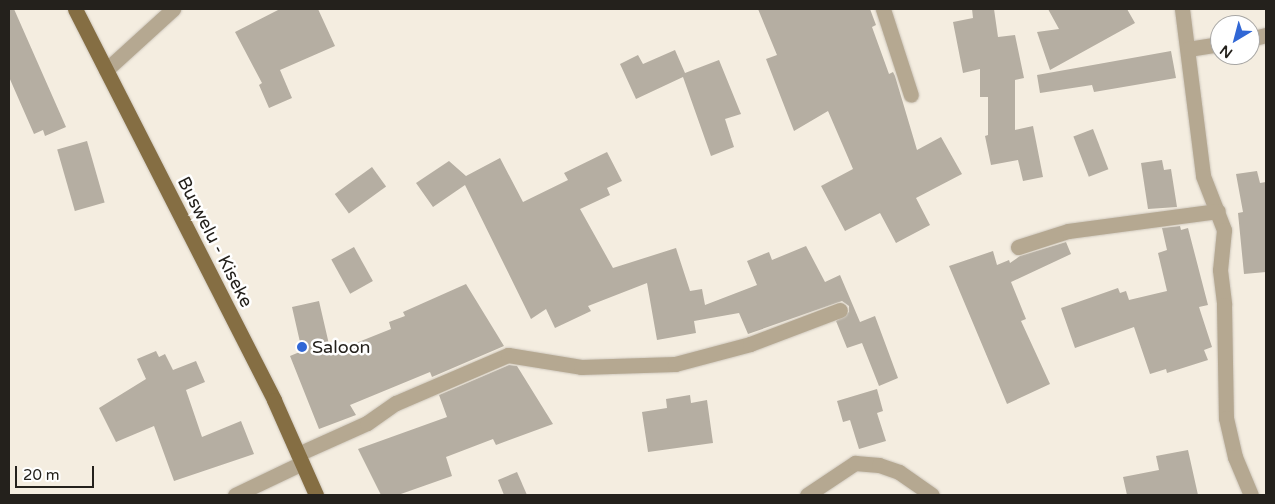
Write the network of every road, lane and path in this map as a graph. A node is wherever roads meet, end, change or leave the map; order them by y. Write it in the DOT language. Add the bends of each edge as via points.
graph roads {
  1 [pos="75,9"];
  2 [pos="173,9"];
  3 [pos="883,9"];
  4 [pos="1182,9"];
  5 [pos="1210,46"];
  6 [pos="1188,50"];
  7 [pos="106,70"];
  8 [pos="910,95"];
  9 [pos="1218,211"];
  10 [pos="1018,247"];
  11 [pos="840,310"];
  12 [pos="300,458"];
  13 [pos="235,495"];
  14 [pos="316,495"];
  15 [pos="807,495"];
  16 [pos="932,495"];
  17 [pos="1251,495"];
  1 -- 7 [label="main road, Buswelu - Kiseke"];
  2 -- 7 [label="street"];
  3 -- 8 [label="street"];
  4 -- 6 [label="street"];
  5 -- 6 [label="street"];
  6 -- 9 [label="street" via="1203,176"];
  7 -- 12 [label="main road, Buswelu - Kiseke"];
  9 -- 10 [label="street" via="1068,231"];
  9 -- 17 [label="street" via="1224,230 1220,270 1224,305 1226,418 1235,457"];
  11 -- 12 [label="street" via="750,344 675,364 581,367 508,355 396,403 367,423"];
  12 -- 13 [label="street"];
  12 -- 14 [label="main road, Buswelu - Kiseke"];
  15 -- 16 [label="street" via="855,463 879,465 899,472"];
}
